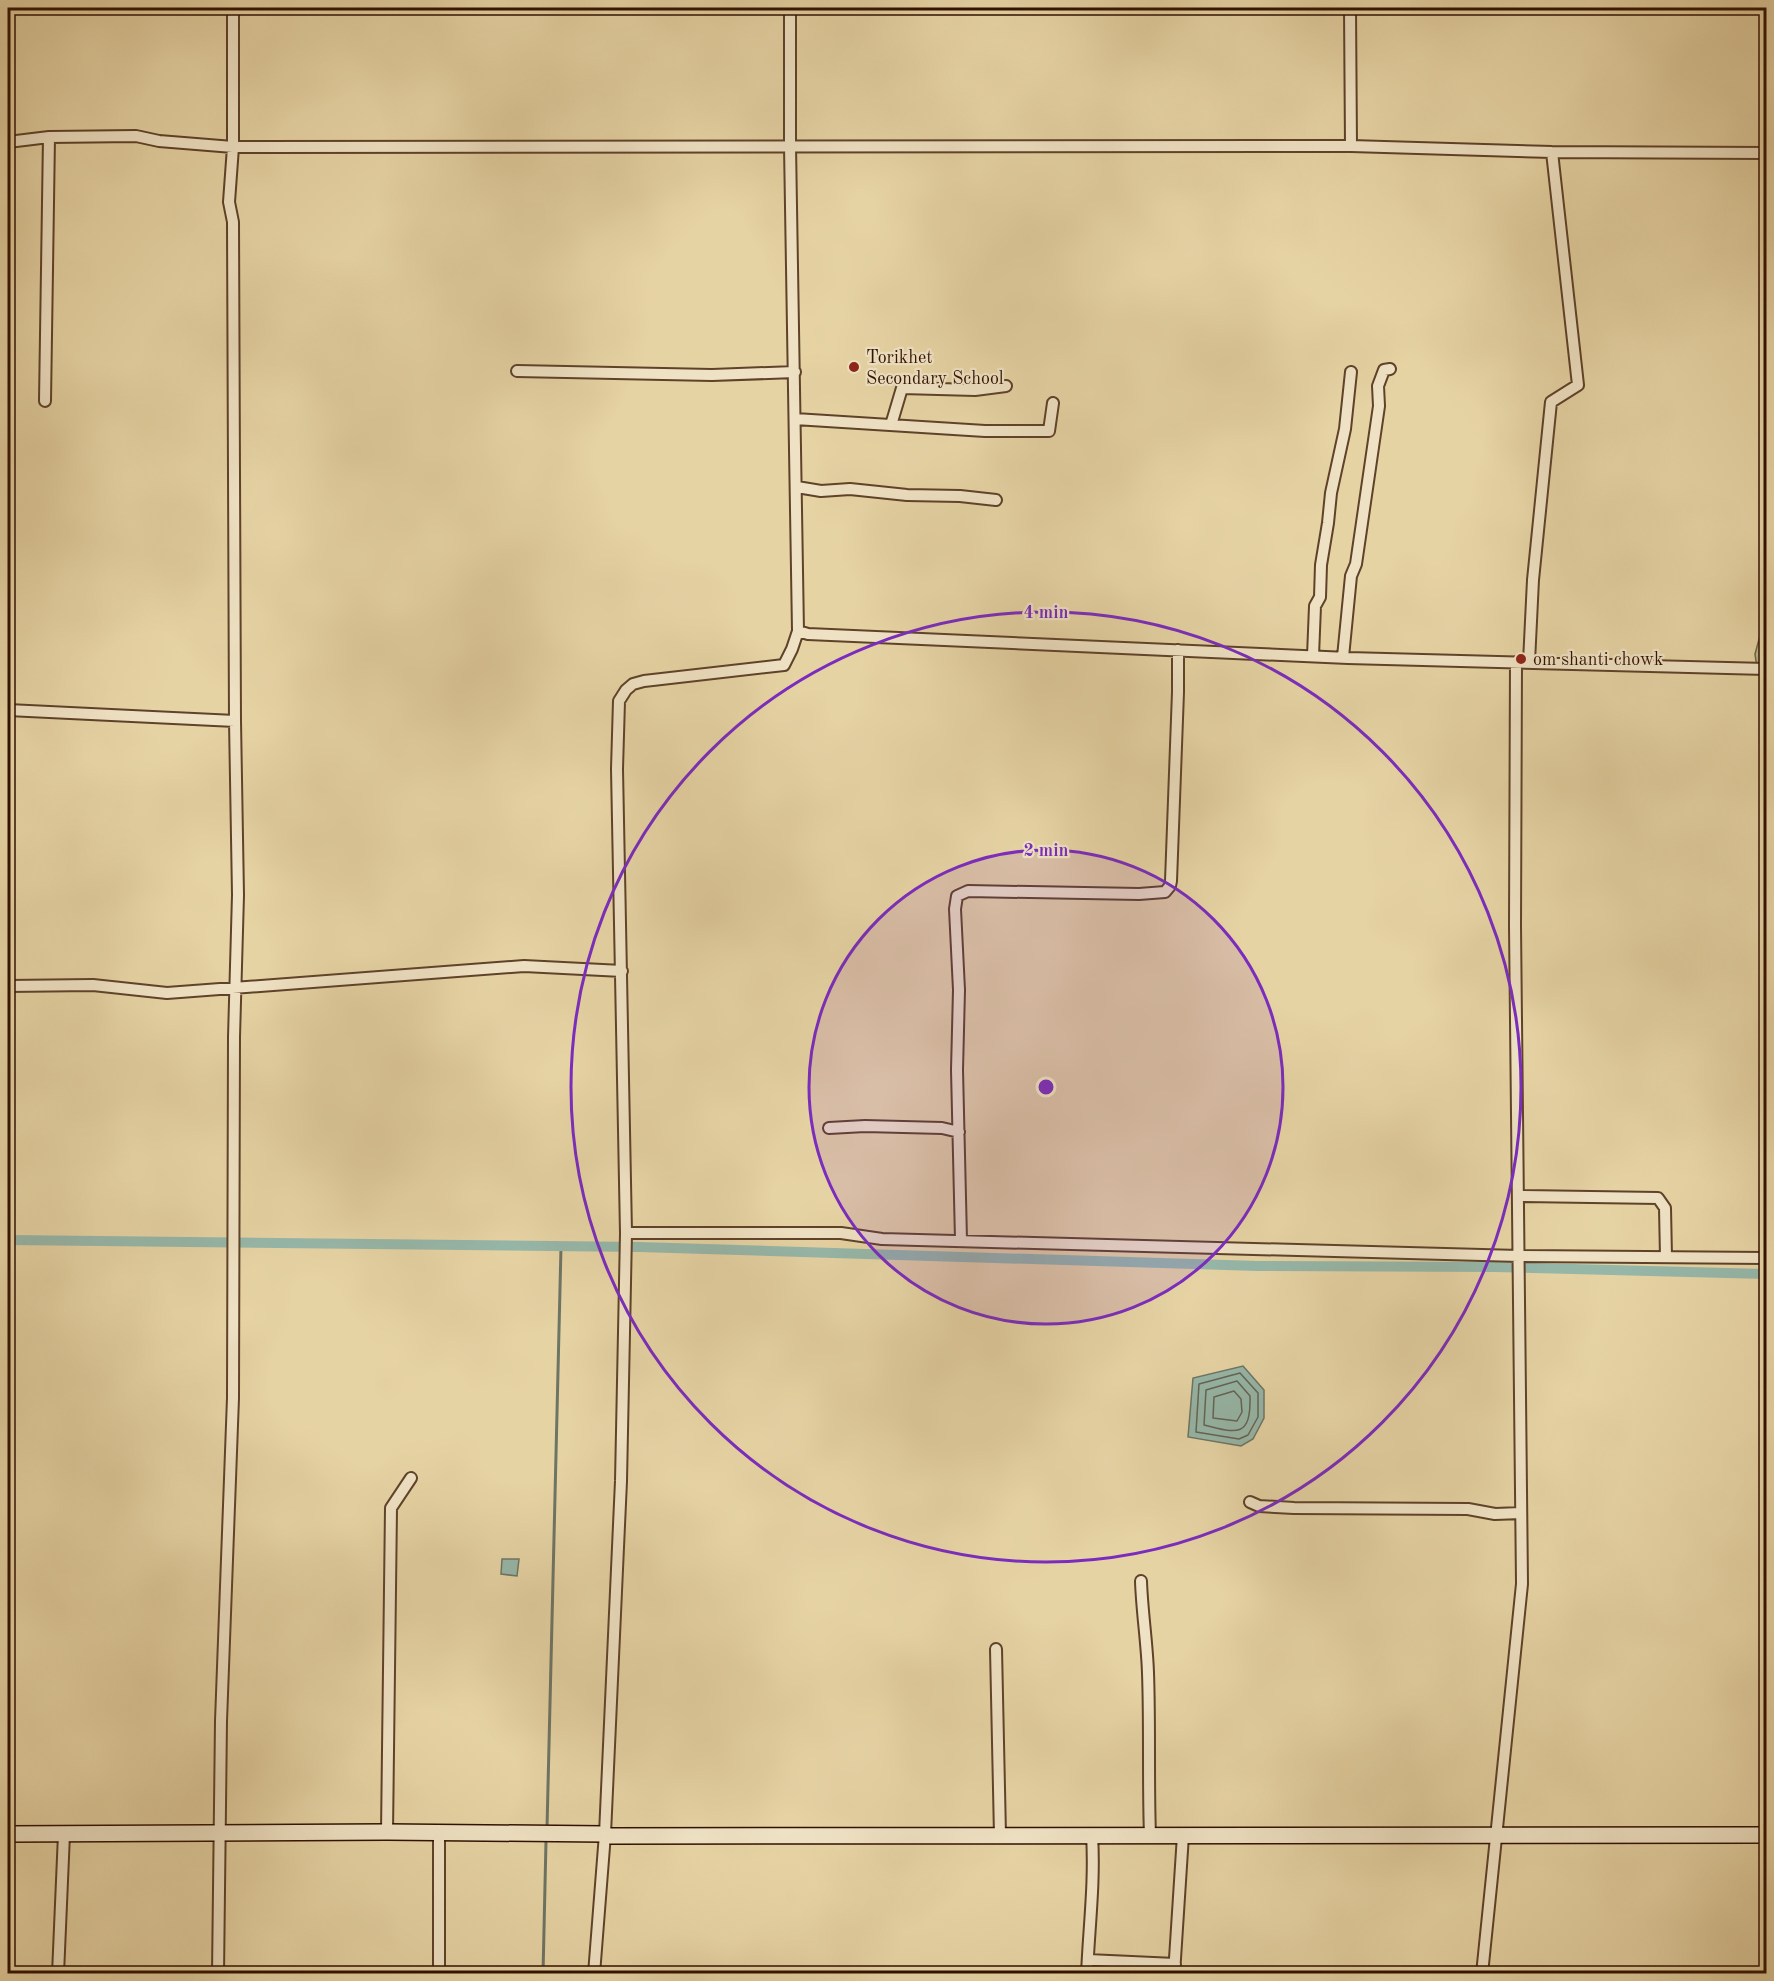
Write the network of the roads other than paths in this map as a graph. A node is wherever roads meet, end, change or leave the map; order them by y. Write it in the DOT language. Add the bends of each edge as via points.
graph roads {
  1 [pos="233,8"];
  2 [pos="790,8"];
  3 [pos="1350,8"];
  4 [pos="49,137"];
  5 [pos="8,142"];
  6 [pos="790,146"];
  7 [pos="1351,146"];
  8 [pos="233,147"];
  9 [pos="1552,152"];
  10 [pos="1767,153"];
  11 [pos="1390,369"];
  12 [pos="517,371"];
  13 [pos="795,372"];
  14 [pos="1351,372"];
  15 [pos="1006,386"];
  16 [pos="45,401"];
  17 [pos="1053,403"];
  18 [pos="795,419"];
  19 [pos="891,424"];
  20 [pos="797,487"];
  21 [pos="996,500"];
  22 [pos="798,630"];
  23 [pos="1178,650"];
  24 [pos="1313,656"];
  25 [pos="1343,657"];
  26 [pos="1516,662"];
  27 [pos="1529,662"];
  28 [pos="1767,669"];
  29 [pos="8,710"];
  30 [pos="235,721"];
  31 [pos="622,971"];
  32 [pos="8,986"];
  33 [pos="236,989"];
  34 [pos="829,1128"];
  35 [pos="958,1132"];
  36 [pos="1518,1196"];
  37 [pos="625,1237"];
  38 [pos="961,1240"];
  39 [pos="1519,1256"];
  40 [pos="1666,1257"];
  41 [pos="1767,1258"];
  42 [pos="411,1478"];
  43 [pos="1250,1502"];
  44 [pos="1521,1513"];
  45 [pos="1141,1581"];
  46 [pos="996,1649"];
  47 [pos="387,1832"];
  48 [pos="439,1832"];
  49 [pos="219,1833"];
  50 [pos="8,1834"];
  51 [pos="64,1834"];
  52 [pos="605,1834"];
  53 [pos="1150,1834"];
  54 [pos="1183,1834"];
  55 [pos="1497,1834"];
  56 [pos="1000,1835"];
  57 [pos="1092,1835"];
  58 [pos="1767,1835"];
  59 [pos="1088,1960"];
  60 [pos="1175,1969"];
  61 [pos="58,1974"];
  62 [pos="218,1974"];
  63 [pos="439,1974"];
  64 [pos="594,1974"];
  65 [pos="1087,1974"];
  66 [pos="1482,1974"];
  1 -- 8 [label="street"];
  2 -- 6 [label="street"];
  3 -- 7 [label="street"];
  4 -- 5 [label="street"];
  4 -- 8 [label="street" via="136,136"];
  4 -- 16 [label="street"];
  6 -- 7 [label="street"];
  6 -- 8 [label="street"];
  6 -- 13 [label="street"];
  7 -- 9 [label="street"];
  8 -- 30 [label="street" via="230,202"];
  9 -- 10 [label="street"];
  9 -- 27 [label="street" via="1578,385 1551,402"];
  11 -- 25 [label="street" via="1384,370 1378,386 1379,406"];
  12 -- 13 [label="street" via="712,375"];
  13 -- 18 [label="street"];
  14 -- 24 [label="street" via="1321,565 1320,597 1315,606"];
  15 -- 19 [label="street" via="975,390 902,388"];
  17 -- 19 [label="street" via="1049,431"];
  18 -- 19 [label="street"];
  18 -- 20 [label="street"];
  20 -- 21 [label="street"];
  20 -- 22 [label="street"];
  22 -- 23 [label="street" via="808,634"];
  22 -- 31 [label="street" via="784,665 644,681 633,684 619,701"];
  23 -- 24 [label="street"];
  23 -- 35 [label="street" via="1168,890 1139,894 968,891 957,896"];
  24 -- 25 [label="street"];
  25 -- 26 [label="street"];
  26 -- 27 [label="street"];
  26 -- 36 [label="street"];
  27 -- 28 [label="street"];
  29 -- 30 [label="street"];
  30 -- 33 [label="street"];
  31 -- 33 [label="street" via="524,966"];
  31 -- 37 [label="street"];
  32 -- 33 [label="street" via="93,986 167,993"];
  33 -- 49 [label="street" via="232,1425"];
  34 -- 35 [label="street" via="942,1128"];
  35 -- 38 [label="street"];
  36 -- 39 [label="street"];
  36 -- 40 [label="street" via="1658,1198 1665,1208"];
  37 -- 38 [label="street" via="841,1233 882,1239"];
  37 -- 52 [label="street" via="621,1481"];
  38 -- 39 [label="street"];
  39 -- 40 [label="street"];
  39 -- 44 [label="street"];
  40 -- 41 [label="street"];
  42 -- 47 [label="street" via="391,1508"];
  43 -- 44 [label="street" via="1294,1508"];
  44 -- 55 [label="street" via="1522,1584"];
  45 -- 53 [label="street" via="1148,1672"];
  46 -- 56 [label="street"];
  47 -- 48 [label="street"];
  47 -- 49 [label="street"];
  48 -- 52 [label="street"];
  48 -- 63 [label="street"];
  49 -- 51 [label="street"];
  49 -- 62 [label="street"];
  50 -- 51 [label="street"];
  51 -- 61 [label="street"];
  52 -- 56 [label="street"];
  52 -- 64 [label="street"];
  53 -- 54 [label="street"];
  53 -- 57 [label="street"];
  54 -- 55 [label="street"];
  54 -- 60 [label="street"];
  55 -- 58 [label="street"];
  55 -- 66 [label="street"];
  56 -- 57 [label="street"];
  57 -- 59 [label="street" via="1094,1870"];
  59 -- 60 [label="street"];
  59 -- 65 [label="street"];
}
